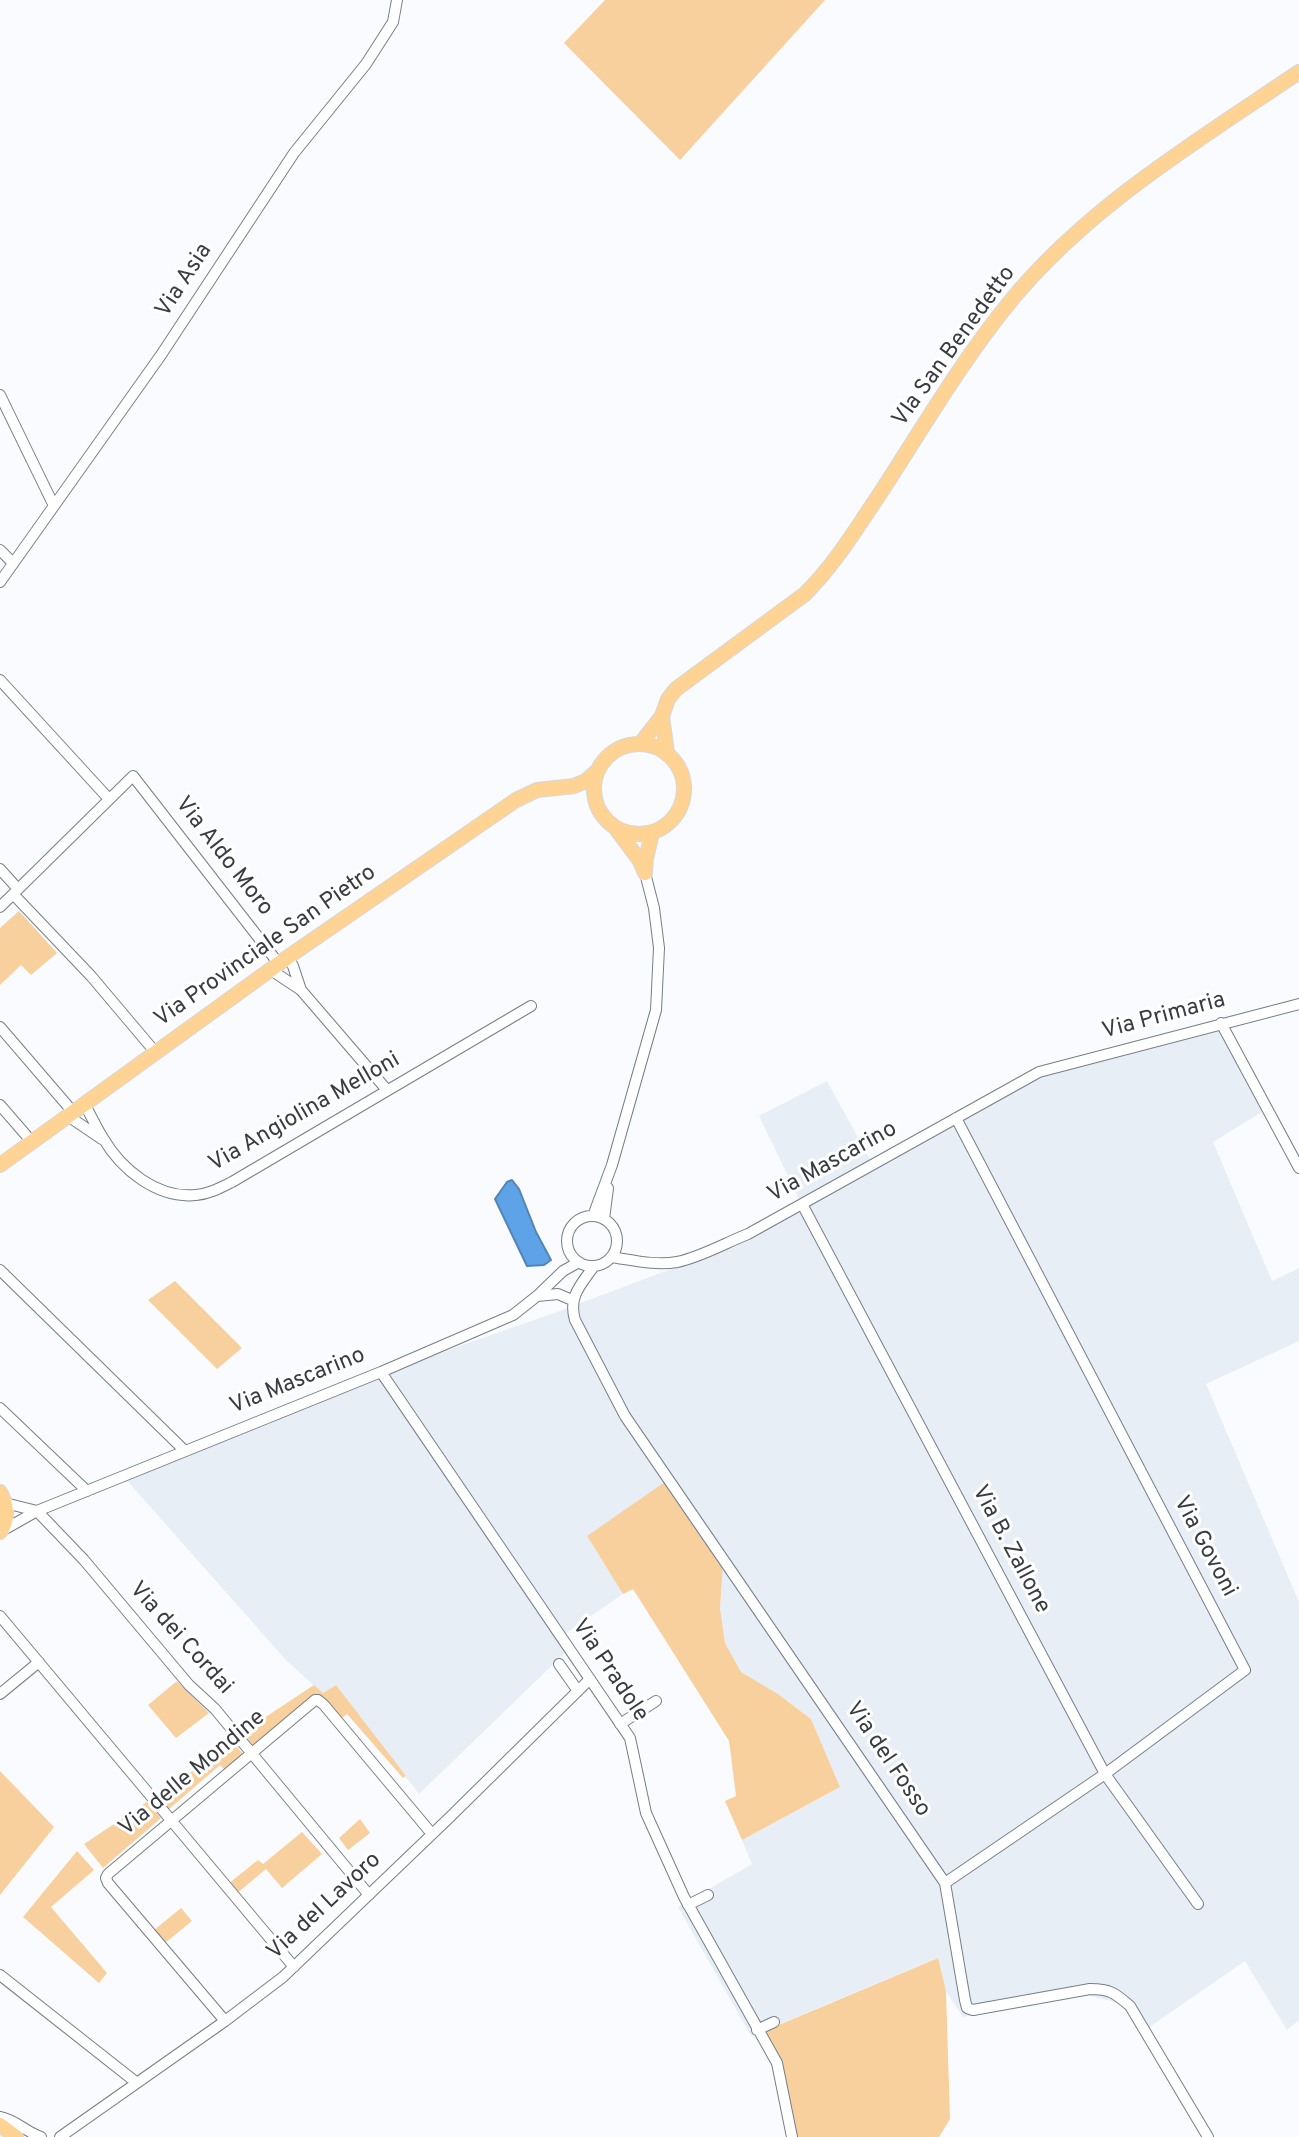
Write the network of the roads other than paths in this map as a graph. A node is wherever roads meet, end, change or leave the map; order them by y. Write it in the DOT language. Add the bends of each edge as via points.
graph roads {
  1 [pos="397,0"];
  2 [pos="1299,72"];
  3 [pos="0,395"];
  4 [pos="54,506"];
  5 [pos="0,550"];
  6 [pos="13,564"];
  7 [pos="0,582"];
  8 [pos="0,680"];
  9 [pos="662,716"];
  10 [pos="641,743"];
  11 [pos="667,752"];
  12 [pos="598,770"];
  13 [pos="566,788"];
  14 [pos="109,799"];
  15 [pos="596,803"];
  16 [pos="615,828"];
  17 [pos="652,833"];
  18 [pos="0,869"];
  19 [pos="645,873"];
  20 [pos="15,892"];
  21 [pos="0,907"];
  22 [pos="280,964"];
  23 [pos="300,990"];
  24 [pos="1299,1004"];
  25 [pos="531,1006"];
  26 [pos="1221,1023"];
  27 [pos="0,1027"];
  28 [pos="156,1053"];
  29 [pos="1039,1072"];
  30 [pos="387,1090"];
  31 [pos="0,1105"];
  32 [pos="75,1111"];
  33 [pos="956,1118"];
  34 [pos="104,1141"];
  35 [pos="32,1142"];
  36 [pos="0,1165"];
  37 [pos="1299,1167"];
  38 [pos="802,1204"];
  39 [pos="598,1218"];
  40 [pos="616,1246"];
  41 [pos="611,1257"];
  42 [pos="638,1261"];
  43 [pos="581,1262"];
  44 [pos="0,1270"];
  45 [pos="537,1296"];
  46 [pos="572,1300"];
  47 [pos="382,1372"];
  48 [pos="0,1408"];
  49 [pos="185,1451"];
  50 [pos="87,1491"];
  51 [pos="3,1497"];
  52 [pos="37,1511"];
  53 [pos="0,1532"];
  54 [pos="0,1616"];
  55 [pos="39,1662"];
  56 [pos="559,1664"];
  57 [pos="590,1679"];
  58 [pos="578,1691"];
  59 [pos="0,1694"];
  60 [pos="656,1701"];
  61 [pos="620,1724"];
  62 [pos="251,1754"];
  63 [pos="1105,1774"];
  64 [pos="171,1820"];
  65 [pos="432,1834"];
  66 [pos="945,1883"];
  67 [pos="369,1895"];
  68 [pos="708,1895"];
  69 [pos="1198,1904"];
  70 [pos="688,1905"];
  71 [pos="293,1967"];
  72 [pos="0,1975"];
  73 [pos="225,2021"];
  74 [pos="774,2022"];
  75 [pos="757,2029"];
  76 [pos="137,2083"];
  77 [pos="0,2117"];
  78 [pos="0,2125"];
  79 [pos="16,2137"];
  80 [pos="41,2137"];
  81 [pos="60,2137"];
  82 [pos="792,2137"];
  83 [pos="1208,2137"];
  1 -- 4 [label="street, Via Asia" via="393,22 366,64 294,153 161,355"];
  2 -- 9 [label="main road, VIa San Benedetto" via="1154,171 1088,223 1028,281 975,348 824,576 676,689"];
  3 -- 4 [label="street"];
  4 -- 6 [label="street, Via Asia"];
  5 -- 6 [label="street"];
  6 -- 7 [label="street, Via Asia"];
  8 -- 14 [label="street"];
  9 -- 10 [label="main road"];
  9 -- 11 [label="main road"];
  10 -- 11 [label="main road"];
  10 -- 12 [label="main road" via="612,752"];
  11 -- 17 [label="main road" via="682,773 684,799 676,817"];
  12 -- 13 [label="main road" via="586,781"];
  12 -- 15 [label="main road"];
  13 -- 15 [label="main road"];
  13 -- 22 [label="main road, Via Provinciale San Pietro" via="537,790 516,800"];
  14 -- 20 [label="street"];
  14 -- 22 [label="street, Via Aldo Moro" via="133,776"];
  15 -- 16 [label="main road"];
  16 -- 17 [label="main road" via="630,834"];
  16 -- 19 [label="main road"];
  17 -- 19 [label="main road"];
  18 -- 20 [label="street"];
  19 -- 39 [label="street" via="659,948 656,1010"];
  20 -- 21 [label="street"];
  20 -- 28 [label="street"];
  22 -- 23 [label="street"];
  22 -- 23 [label="street" via="293,966"];
  22 -- 28 [label="main road, Via Provinciale San Pietro"];
  23 -- 30 [label="street"];
  24 -- 26 [label="street, Via Primaria"];
  25 -- 30 [label="street, Via Angiolina Melloni"];
  26 -- 29 [label="street, Via Primaria"];
  26 -- 37 [label="street"];
  27 -- 32 [label="street"];
  28 -- 32 [label="main road, Via Provinciale San Pietro"];
  29 -- 33 [label="street, Via Mascarino"];
  30 -- 34 [label="street, Via Angiolina Melloni" via="232,1182 198,1195 181,1196 150,1185"];
  31 -- 35 [label="street"];
  32 -- 34 [label="street, Via Angiolina Melloni"];
  32 -- 34 [label="street, Via Angiolina Melloni"];
  32 -- 35 [label="main road, Via Provinciale San Pietro"];
  33 -- 38 [label="street, Via Mascarino"];
  33 -- 63 [label="street, Via Govoni" via="1244,1670"];
  35 -- 36 [label="main road, Via Provinciale San Pietro"];
  38 -- 42 [label="street, Via Mascarino" via="748,1234 676,1262"];
  38 -- 63 [label="street, Via B. Zallone"];
  39 -- 40 [label="street" via="614,1231"];
  39 -- 43 [label="street" via="579,1220 567,1239"];
  40 -- 41 [label="street"];
  40 -- 42 [label="street"];
  41 -- 42 [label="street, Via Mascarino"];
  41 -- 43 [label="street" via="604,1263"];
  43 -- 45 [label="street, Via Mascarino" via="563,1271"];
  43 -- 46 [label="street" via="584,1281"];
  44 -- 49 [label="street"];
  45 -- 46 [label="street" via="558,1294"];
  45 -- 47 [label="street, Via Mascarino" via="513,1315"];
  46 -- 66 [label="street, Via del Fosso" via="575,1320 625,1416"];
  47 -- 49 [label="street, Via Mascarino"];
  47 -- 57 [label="street, Via Pradole"];
  48 -- 50 [label="street"];
  49 -- 50 [label="street, Via Mascarino"];
  50 -- 52 [label="street, Via Mascarino"];
  51 -- 52 [label="street"];
  51 -- 53 [label="main road" via="5,1523"];
  52 -- 53 [label="street, Via Mascarino"];
  52 -- 62 [label="street, Via dei Cordai"];
  54 -- 55 [label="street"];
  55 -- 59 [label="street"];
  55 -- 64 [label="street"];
  56 -- 58 [label="street"];
  57 -- 58 [label="street, Via del Lavoro"];
  57 -- 61 [label="street, Via Pradole"];
  58 -- 65 [label="street, Via del Lavoro"];
  60 -- 61 [label="street"];
  61 -- 70 [label="street, Via Pradole" via="629,1738 646,1813"];
  62 -- 64 [label="street, Via delle Mondine"];
  62 -- 65 [label="street, Via delle Mondine" via="318,1700"];
  62 -- 67 [label="street, Via dei Cordai"];
  63 -- 66 [label="street, Via Govoni"];
  63 -- 69 [label="street, Via B. Zallone"];
  64 -- 71 [label="street"];
  64 -- 73 [label="street, Via delle Mondine" via="106,1878"];
  65 -- 67 [label="street, Via del Lavoro"];
  66 -- 83 [label="street, Via del Fosso" via="967,2008 1090,1989 1116,1993 1130,2006"];
  67 -- 71 [label="street, Via del Lavoro"];
  68 -- 70 [label="street"];
  70 -- 75 [label="street, Via Pradole"];
  71 -- 73 [label="street, Via del Lavoro"];
  72 -- 76 [label="street"];
  73 -- 76 [label="street, Via del Lavoro"];
  74 -- 75 [label="street"];
  75 -- 82 [label="street, Via Pradole" via="777,2063"];
  76 -- 81 [label="street, Via del Lavoro"];
  77 -- 80 [label="street"];
  78 -- 79 [label="main road"];
}
